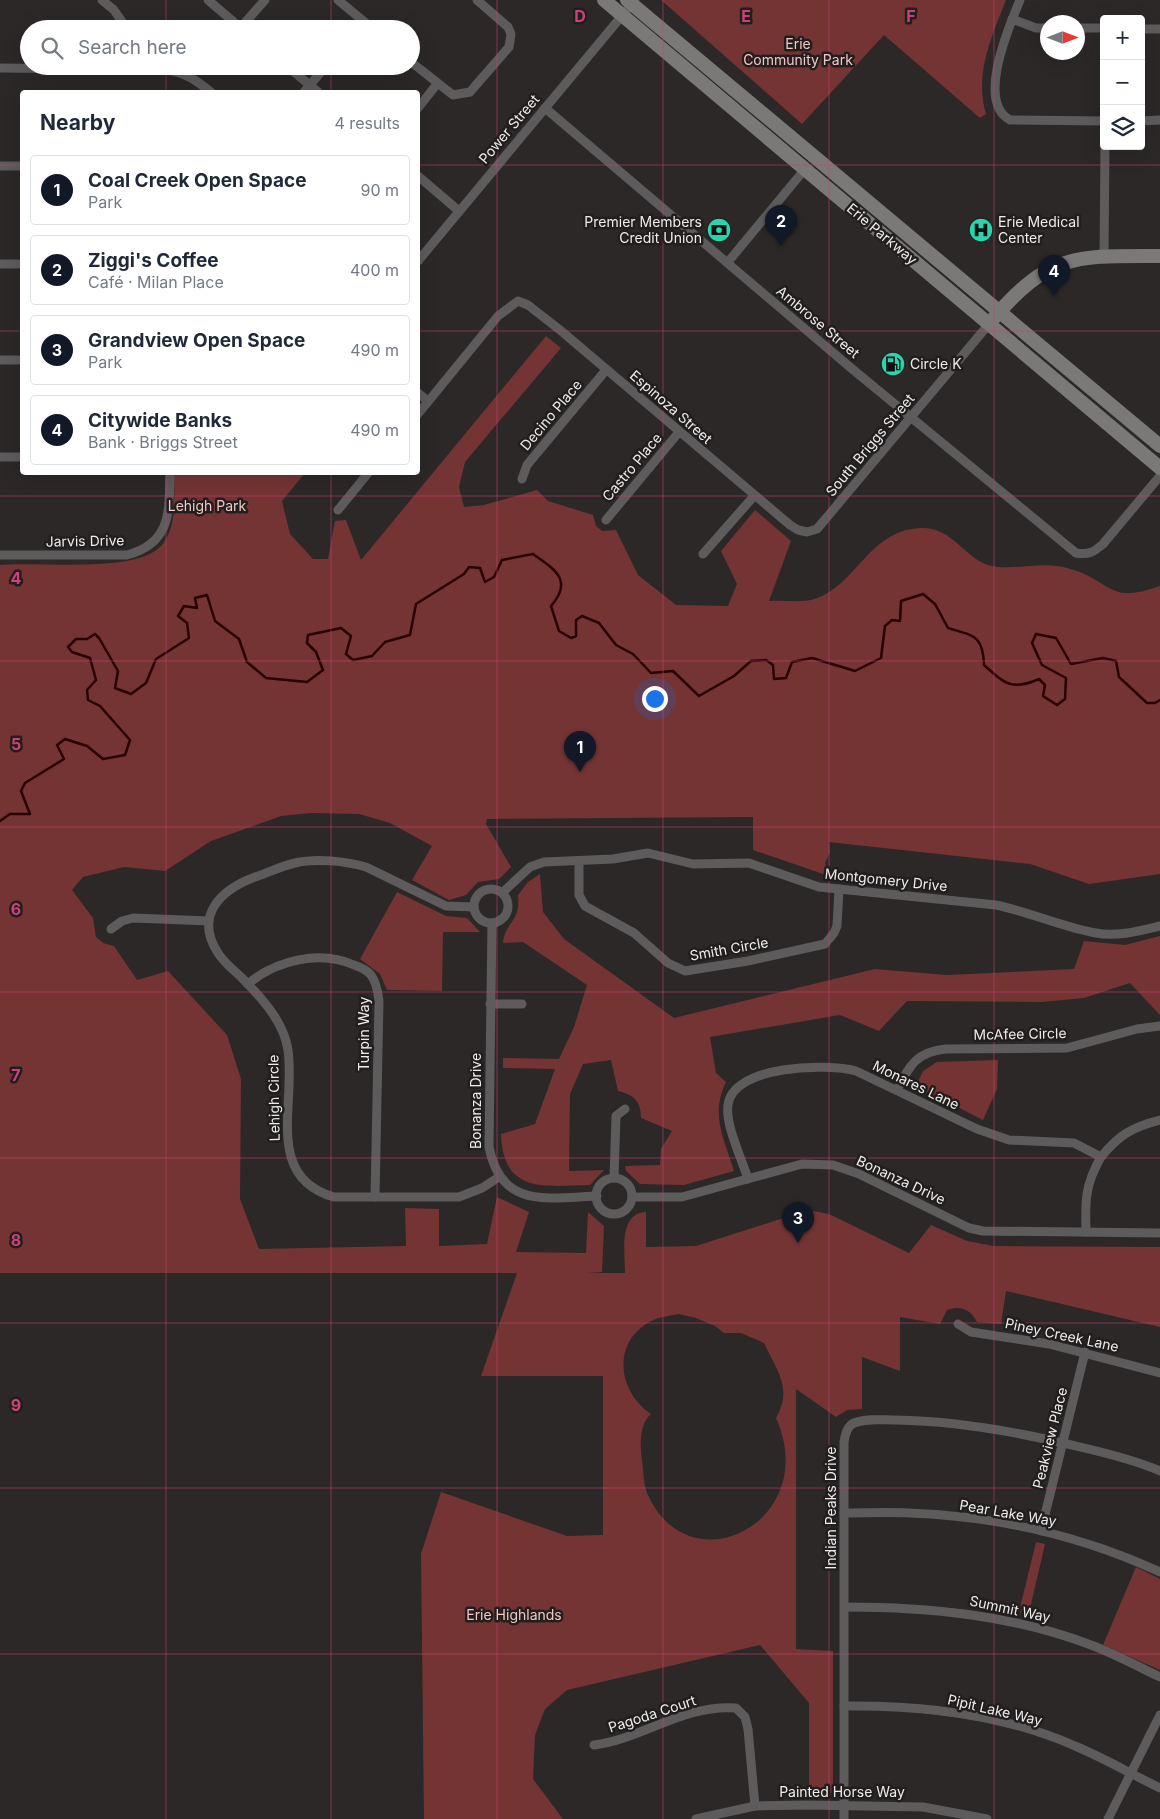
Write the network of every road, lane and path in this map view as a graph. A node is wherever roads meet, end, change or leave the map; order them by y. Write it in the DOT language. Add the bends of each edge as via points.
graph roads {
  1 [pos="102,0"];
  2 [pos="208,0"];
  3 [pos="265,0"];
  4 [pos="338,0"];
  5 [pos="477,0"];
  6 [pos="604,0"];
  7 [pos="1020,0"];
  8 [pos="632,1"];
  9 [pos="622,16"];
  10 [pos="1012,19"];
  11 [pos="121,20"];
  12 [pos="232,20"];
  13 [pos="248,20"];
  14 [pos="362,20"];
  15 [pos="1040,28"];
  16 [pos="1085,28"];
  17 [pos="1100,28"];
  18 [pos="1145,29"];
  19 [pos="1160,29"];
  20 [pos="0,68"];
  21 [pos="20,68"];
  22 [pos="420,69"];
  23 [pos="186,75"];
  24 [pos="295,75"];
  25 [pos="319,75"];
  26 [pos="438,84"];
  27 [pos="307,89"];
  28 [pos="208,90"];
  29 [pos="420,106"];
  30 [pos="546,108"];
  31 [pos="1160,120"];
  32 [pos="1100,121"];
  33 [pos="1145,121"];
  34 [pos="1105,150"];
  35 [pos="0,166"];
  36 [pos="20,166"];
  37 [pos="805,169"];
  38 [pos="420,178"];
  39 [pos="460,211"];
  40 [pos="1104,255"];
  41 [pos="1160,256"];
  42 [pos="420,259"];
  43 [pos="728,262"];
  44 [pos="0,264"];
  45 [pos="20,264"];
  46 [pos="999,312"];
  47 [pos="989,324"];
  48 [pos="0,360"];
  49 [pos="20,360"];
  50 [pos="606,370"];
  51 [pos="420,395"];
  52 [pos="428,401"];
  53 [pos="420,411"];
  54 [pos="912,417"];
  55 [pos="679,432"];
  56 [pos="1160,446"];
  57 [pos="0,457"];
  58 [pos="20,457"];
  59 [pos="1160,468"];
  60 [pos="170,475"];
  61 [pos="367,475"];
  62 [pos="1160,476"];
  63 [pos="522,479"];
  64 [pos="754,496"];
  65 [pos="338,510"];
  66 [pos="606,520"];
  67 [pos="807,532"];
  68 [pos="703,554"];
  69 [pos="0,555"];
  70 [pos="580,861"];
  71 [pos="839,889"];
  72 [pos="502,893"];
  73 [pos="474,907"];
  74 [pos="209,921"];
  75 [pos="492,923"];
  76 [pos="1160,926"];
  77 [pos="111,929"];
  78 [pos="248,984"];
  79 [pos="522,1004"];
  80 [pos="490,1006"];
  81 [pos="1160,1026"];
  82 [pos="897,1090"];
  83 [pos="625,1110"];
  84 [pos="1160,1120"];
  85 [pos="1100,1157"];
  86 [pos="499,1177"];
  87 [pos="614,1178"];
  88 [pos="748,1179"];
  89 [pos="597,1196"];
  90 [pos="632,1197"];
  91 [pos="375,1198"];
  92 [pos="1086,1232"];
  93 [pos="1160,1233"];
  94 [pos="958,1324"];
  95 [pos="1085,1352"];
  96 [pos="1160,1373"];
  97 [pos="1064,1443"];
  98 [pos="1160,1471"];
  99 [pos="844,1513"];
  100 [pos="1041,1531"];
  101 [pos="1160,1572"];
  102 [pos="845,1607"];
  103 [pos="1160,1677"];
  104 [pos="844,1706"];
  105 [pos="1160,1715"];
  106 [pos="594,1745"];
  107 [pos="1131,1774"];
  108 [pos="1160,1788"];
  109 [pos="844,1805"];
  110 [pos="755,1806"];
  111 [pos="696,1819"];
  112 [pos="844,1819"];
  113 [pos="987,1819"];
  114 [pos="1108,1819"];
  1 -- 11 [label="street"];
  2 -- 12 [label="street"];
  3 -- 13 [label="street"];
  4 -- 14 [label="street"];
  5 -- 26 [label="street" via="508,27 511,34 509,47 470,92 453,95"];
  6 -- 9 [label="main road, Erie Parkway"];
  7 -- 10 [label="street"];
  8 -- 9 [label="street, Power Street"];
  8 -- 46 [label="main road, Erie Parkway"];
  9 -- 30 [label="street, Power Street"];
  9 -- 37 [label="main road, Erie Parkway"];
  10 -- 15 [label="street"];
  10 -- 32 [label="street" via="997,64 997,106 1002,116 1010,120"];
  16 -- 17 [label="street"];
  18 -- 19 [label="street"];
  20 -- 21 [label="street"];
  22 -- 26 [label="street"];
  23 -- 28 [label="street"];
  24 -- 27 [label="street"];
  25 -- 27 [label="street"];
  26 -- 29 [label="street"];
  30 -- 39 [label="street, Power Street"];
  30 -- 43 [label="street, Ambrose Street"];
  31 -- 33 [label="street"];
  34 -- 40 [label="street"];
  35 -- 36 [label="street"];
  37 -- 43 [label="street"];
  37 -- 47 [label="main road, Erie Parkway"];
  38 -- 39 [label="street"];
  39 -- 42 [label="street, Power Street"];
  40 -- 41 [label="main road"];
  40 -- 46 [label="main road" via="1069,261 1036,276"];
  43 -- 54 [label="street, Ambrose Street"];
  44 -- 45 [label="street"];
  46 -- 47 [label="main road"];
  46 -- 56 [label="main road, Erie Parkway"];
  47 -- 54 [label="street, South Briggs Street"];
  47 -- 59 [label="main road, Erie Parkway"];
  48 -- 49 [label="street"];
  50 -- 52 [label="street, Espinoza Street" via="528,305 518,301 498,316"];
  50 -- 55 [label="street, Espinoza Street"];
  50 -- 63 [label="street, Decino Place" via="527,465"];
  51 -- 52 [label="street"];
  52 -- 53 [label="street"];
  54 -- 62 [label="street, Ambrose Street" via="1076,553 1086,555 1103,544"];
  54 -- 67 [label="street, South Briggs Street" via="817,529"];
  55 -- 64 [label="street, Espinoza Street"];
  55 -- 66 [label="street, Castro Place"];
  57 -- 58 [label="street"];
  60 -- 69 [label="street, Jarvis Drive" via="169,515 165,527 140,552 127,555"];
  61 -- 65 [label="street"];
  64 -- 67 [label="street, Espinoza Street" via="798,530"];
  64 -- 68 [label="street"];
  70 -- 71 [label="street, Montgomery Drive" via="648,853 692,864 749,863 819,886"];
  70 -- 71 [label="street, Smith Circle" via="579,895 585,906 634,933 668,963 684,970 694,971 825,944 837,926"];
  70 -- 72 [label="street, Montgomery Drive" via="544,862 530,867"];
  71 -- 76 [label="street, Montgomery Drive" via="996,905 1096,933 1129,933"];
  72 -- 73 [label="street" via="486,890 477,897"];
  72 -- 75 [label="street" via="508,902 506,914 503,919"];
  73 -- 74 [label="street" via="446,906 352,863 306,861 238,884 219,900"];
  73 -- 75 [label="street" via="482,920"];
  74 -- 77 [label="street" via="133,918"];
  74 -- 78 [label="street, Lehigh Circle" via="212,943 220,956"];
  75 -- 80 [label="street"];
  78 -- 91 [label="street, Lehigh Circle" via="270,1010 285,1037 289,1067 289,1153 298,1176 319,1193 334,1197"];
  78 -- 91 [label="street, Turpin Way" via="266,972 308,958 334,958 370,973 379,1001"];
  79 -- 80 [label="street"];
  80 -- 86 [label="street, Bonanza Drive" via="489,1147 492,1164"];
  81 -- 82 [label="street, McAfee Circle" via="1067,1048 926,1052 908,1068"];
  82 -- 85 [label="street, Monares Lane" via="977,1129 1009,1140 1065,1141"];
  82 -- 88 [label="street, Monares Lane" via="856,1071 825,1066 759,1075 743,1082 728,1104 729,1119"];
  83 -- 87 [label="street" via="616,1116"];
  84 -- 85 [label="street" via="1116,1138"];
  85 -- 92 [label="street" via="1086,1191"];
  86 -- 89 [label="street" via="510,1189 529,1196"];
  86 -- 91 [label="street, Lehigh Circle" via="459,1197"];
  87 -- 89 [label="street" via="600,1186"];
  87 -- 90 [label="street" via="627,1184"];
  88 -- 90 [label="street, Bonanza Drive" via="682,1197"];
  88 -- 92 [label="street, Bonanza Drive" via="802,1164 833,1165 859,1174 969,1228 998,1232"];
  89 -- 90 [label="street" via="602,1208 613,1214 624,1211"];
  92 -- 93 [label="street, Bonanza Drive"];
  94 -- 95 [label="street, Piney Creek Lane" via="971,1332 1020,1338"];
  95 -- 96 [label="street, Piney Creek Lane"];
  95 -- 97 [label="street, Peakview Place"];
  97 -- 98 [label="street, Indian Peaks Drive"];
  97 -- 99 [label="street, Indian Peaks Drive" via="954,1423 866,1420 852,1423 844,1442"];
  97 -- 100 [label="street, Peakview Place"];
  99 -- 100 [label="street, Pear Lake Way" via="937,1515"];
  99 -- 102 [label="street, Indian Peaks Drive"];
  100 -- 101 [label="street, Pear Lake Way" via="1105,1549"];
  102 -- 103 [label="street, Summit Way" via="951,1611 994,1618 1091,1645"];
  102 -- 104 [label="street, Indian Peaks Drive"];
  104 -- 107 [label="street, Pipit Lake Way" via="921,1708 1013,1725 1074,1746"];
  104 -- 109 [label="street, Indian Peaks Drive"];
  105 -- 107 [label="street"];
  106 -- 110 [label="street, Pagoda Court" via="610,1743 682,1716 736,1708 745,1718 748,1729"];
  107 -- 108 [label="street, Pipit Lake Way"];
  107 -- 114 [label="street"];
  109 -- 110 [label="street, Painted Horse Way"];
  109 -- 112 [label="street, Indian Peaks Drive"];
  109 -- 113 [label="street, Painted Horse Way" via="923,1807"];
  110 -- 111 [label="street, Painted Horse Way"];
}
